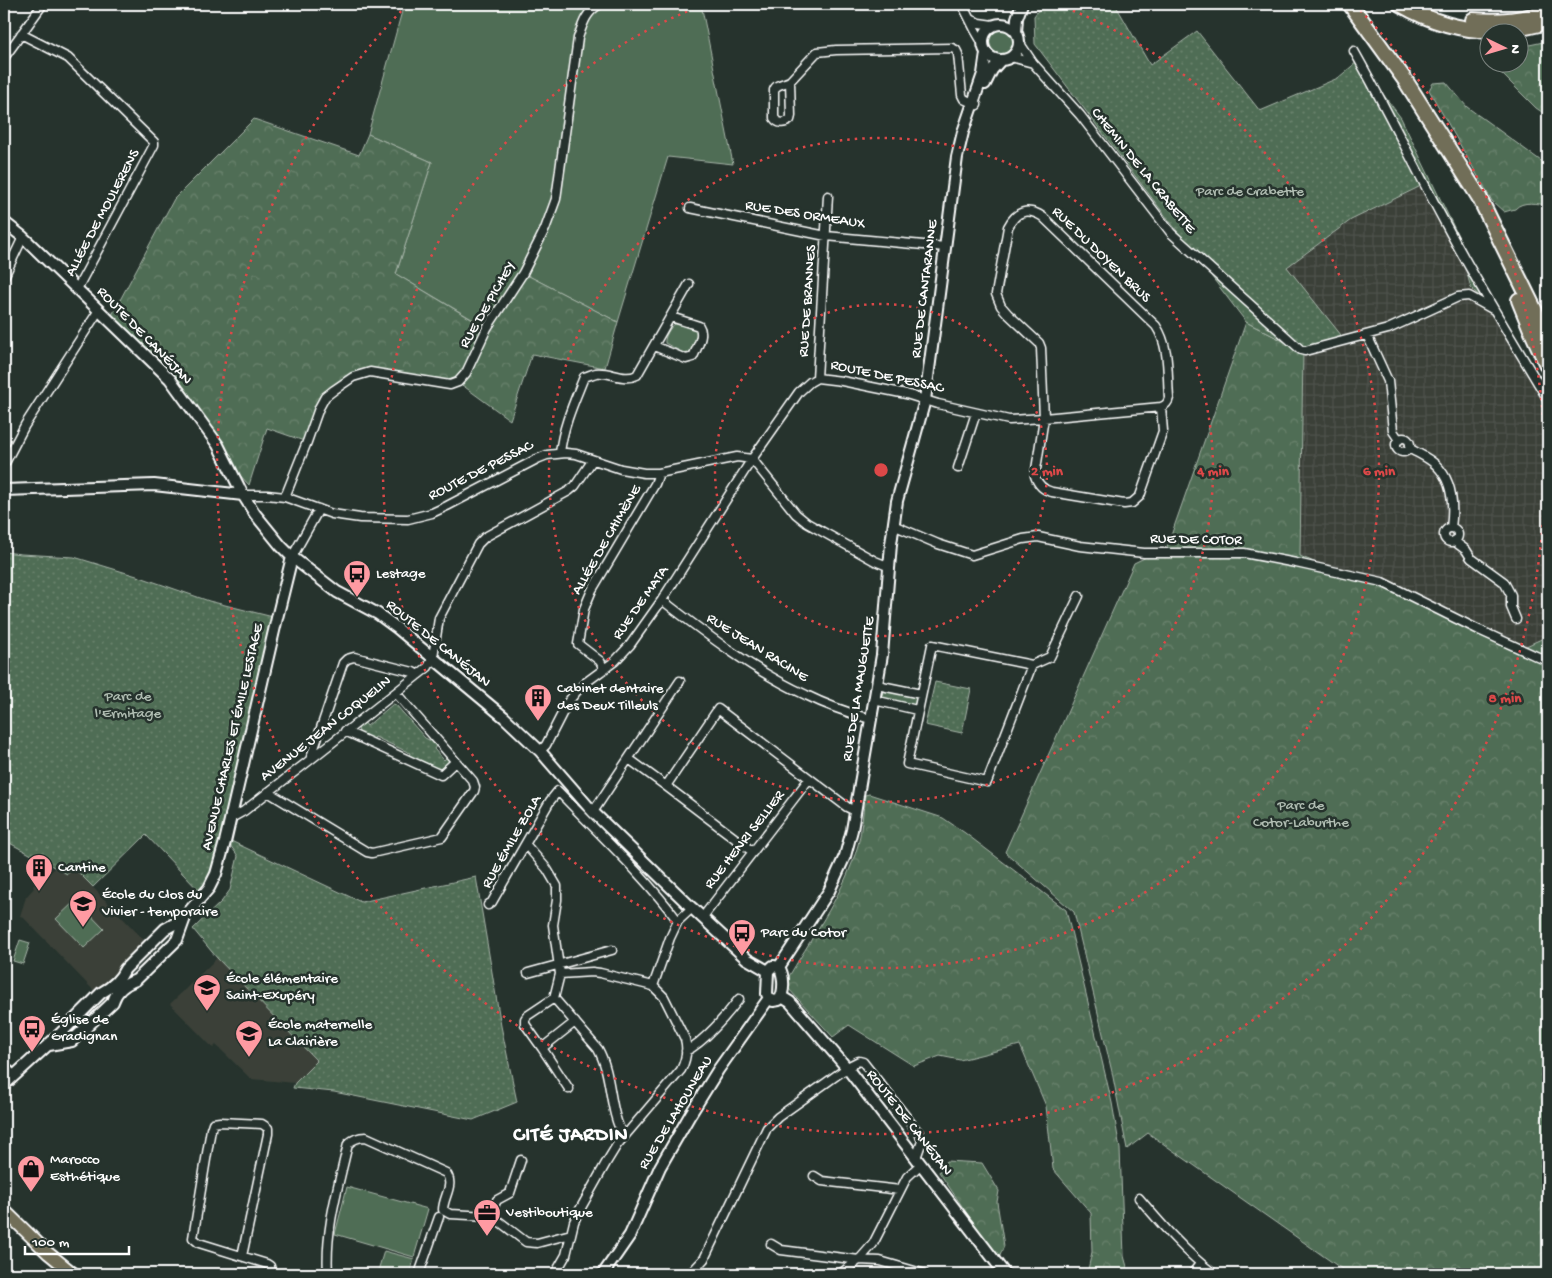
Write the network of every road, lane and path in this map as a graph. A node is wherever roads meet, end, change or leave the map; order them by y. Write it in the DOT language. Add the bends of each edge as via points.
graph roads {
  1 [pos="43,4"];
  2 [pos="600,4"];
  3 [pos="962,4"];
  4 [pos="1021,4"];
  5 [pos="1350,4"];
  6 [pos="1400,4"];
  7 [pos="1417,4"];
  8 [pos="1548,12"];
  9 [pos="970,19"];
  10 [pos="1548,22"];
  11 [pos="997,24"];
  12 [pos="1016,32"];
  13 [pos="21,34"];
  14 [pos="982,42"];
  15 [pos="1019,42"];
  16 [pos="1354,51"];
  17 [pos="986,53"];
  18 [pos="4,58"];
  19 [pos="1011,58"];
  20 [pos="1000,61"];
  21 [pos="1033,62"];
  22 [pos="790,81"];
  23 [pos="975,104"];
  24 [pos="1450,152"];
  25 [pos="828,196"];
  26 [pos="690,208"];
  27 [pos="4,222"];
  28 [pos="826,236"];
  29 [pos="23,237"];
  30 [pos="945,247"];
  31 [pos="4,277"];
  32 [pos="689,284"];
  33 [pos="77,289"];
  34 [pos="99,310"];
  35 [pos="1494,310"];
  36 [pos="671,317"];
  37 [pos="1367,335"];
  38 [pos="1548,337"];
  39 [pos="654,346"];
  40 [pos="1548,367"];
  41 [pos="817,378"];
  42 [pos="925,400"];
  43 [pos="1548,400"];
  44 [pos="1163,406"];
  45 [pos="976,412"];
  46 [pos="1044,418"];
  47 [pos="560,453"];
  48 [pos="752,459"];
  49 [pos="592,461"];
  50 [pos="4,465"];
  51 [pos="958,468"];
  52 [pos="659,473"];
  53 [pos="4,490"];
  54 [pos="243,495"];
  55 [pos="285,497"];
  56 [pos="318,509"];
  57 [pos="893,525"];
  58 [pos="292,557"];
  59 [pos="890,566"];
  60 [pos="1079,596"];
  61 [pos="662,600"];
  62 [pos="1516,619"];
  63 [pos="433,657"];
  64 [pos="1547,661"];
  65 [pos="1032,665"];
  66 [pos="604,669"];
  67 [pos="418,675"];
  68 [pos="680,681"];
  69 [pos="877,685"];
  70 [pos="396,693"];
  71 [pos="921,694"];
  72 [pos="874,700"];
  73 [pos="918,710"];
  74 [pos="870,719"];
  75 [pos="345,731"];
  76 [pos="540,751"];
  77 [pos="629,759"];
  78 [pos="310,760"];
  79 [pos="456,762"];
  80 [pos="809,779"];
  81 [pos="666,786"];
  82 [pos="268,792"];
  83 [pos="855,811"];
  84 [pos="593,812"];
  85 [pos="230,815"];
  86 [pos="526,846"];
  87 [pos="752,852"];
  88 [pos="488,905"];
  89 [pos="692,908"];
  90 [pos="702,918"];
  91 [pos="678,922"];
  92 [pos="177,927"];
  93 [pos="612,950"];
  94 [pos="558,965"];
  95 [pos="780,967"];
  96 [pos="768,971"];
  97 [pos="528,973"];
  98 [pos="560,974"];
  99 [pos="652,986"];
  100 [pos="782,996"];
  101 [pos="554,998"];
  102 [pos="770,998"];
  103 [pos="739,999"];
  104 [pos="575,1022"];
  105 [pos="62,1038"];
  106 [pos="542,1048"];
  107 [pos="686,1051"];
  108 [pos="4,1067"];
  109 [pos="847,1068"];
  110 [pos="13,1076"];
  111 [pos="4,1085"];
  112 [pos="569,1089"];
  113 [pos="624,1137"];
  114 [pos="521,1160"];
  115 [pos="919,1161"];
  116 [pos="814,1176"];
  117 [pos="900,1190"];
  118 [pos="1139,1198"];
  119 [pos="4,1210"];
  120 [pos="441,1214"];
  121 [pos="489,1216"];
  122 [pos="572,1234"];
  123 [pos="771,1244"];
  124 [pos="242,1256"];
  125 [pos="859,1260"];
  126 [pos="1200,1264"];
  127 [pos="74,1274"];
  128 [pos="271,1274"];
  129 [pos="328,1274"];
  130 [pos="419,1274"];
  131 [pos="554,1274"];
  132 [pos="603,1274"];
  133 [pos="690,1274"];
  134 [pos="840,1274"];
  135 [pos="925,1274"];
  136 [pos="1005,1274"];
  137 [pos="1192,1274"];
  138 [pos="1214,1274"];
  1 -- 13 [label="street"];
  2 -- 55 [label="street, RUE DE PICHEY" via="584,20 578,38 556,199 523,273 487,328 466,373 450,385 370,372 353,377 334,390 319,408"];
  3 -- 9 [label="street"];
  4 -- 11 [label="street" via="1012,15"];
  4 -- 12 [label="street"];
  5 -- 24 [label="highway" via="1405,80"];
  6 -- 10 [label="highway" via="1430,19 1471,29 1504,30"];
  7 -- 8 [label="highway" via="1468,20 1507,21"];
  9 -- 11 [label="street"];
  9 -- 14 [label="street"];
  11 -- 12 [label="street" via="1010,26"];
  11 -- 14 [label="street" via="986,32"];
  12 -- 15 [label="street"];
  13 -- 18 [label="street"];
  13 -- 33 [label="street, ALLÉE DE MOULERENS" via="68,58 154,142"];
  14 -- 17 [label="street"];
  15 -- 19 [label="street"];
  15 -- 21 [label="street, CHEMIN DE LA CRABETTE"];
  16 -- 35 [label="street"];
  17 -- 20 [label="street"];
  17 -- 23 [label="street, RUE DE CANTARANNE"];
  19 -- 20 [label="street"];
  19 -- 21 [label="street"];
  20 -- 23 [label="street, RUE DE CANTARANNE"];
  21 -- 37 [label="street, CHEMIN DE LA CRABETTE" via="1080,114 1171,233 1303,351"];
  22 -- 22 [label="street" via="791,116 790,120 782,123 774,118 774,90 779,84"];
  22 -- 23 [label="street" via="820,51 952,48 958,52 964,99"];
  23 -- 30 [label="street, RUE DE CANTARANNE" via="954,183"];
  24 -- 38 [label="highway" via="1478,197"];
  24 -- 40 [label="highway"];
  25 -- 28 [label="street, RUE DE BRANNES"];
  26 -- 28 [label="street, RUE DES ORMEAUX"];
  27 -- 29 [label="street, ROUTE DE CANÉJAN"];
  28 -- 30 [label="street, RUE DES ORMEAUX"];
  28 -- 41 [label="street, RUE DE BRANNES"];
  29 -- 31 [label="street"];
  29 -- 33 [label="street, ROUTE DE CANÉJAN"];
  30 -- 42 [label="street, RUE DE CANTARANNE"];
  32 -- 36 [label="street"];
  33 -- 34 [label="street, ROUTE DE CANÉJAN"];
  34 -- 50 [label="street" via="24,426"];
  34 -- 54 [label="street, ROUTE DE CANÉJAN" via="170,379 218,445"];
  35 -- 37 [label="street" via="1469,296 1458,297 1388,329"];
  35 -- 43 [label="street"];
  36 -- 39 [label="street"];
  36 -- 39 [label="street" via="701,328 702,334 693,357 686,360"];
  37 -- 62 [label="street" via="1388,381 1394,430 1399,440 1396,446 1404,452 1409,448 1436,465 1448,483 1452,500 1451,528 1458,534 1454,541 1504,582 1511,595 1511,608"];
  39 -- 47 [label="street" via="633,377 597,373 584,378 571,407"];
  41 -- 42 [label="street, ROUTE DE PESSAC"];
  41 -- 48 [label="street, ROUTE DE PESSAC" via="799,392"];
  42 -- 45 [label="street, ROUTE DE PESSAC"];
  42 -- 57 [label="street, RUE DE LA MAUGUETTE" via="900,487"];
  44 -- 46 [label="street, ROUTE DE PESSAC"];
  44 -- 46 [label="street, RUE DU DOYEN BRUS" via="1163,431 1140,496 1126,504 1052,492 1041,487 1035,476"];
  44 -- 46 [label="street, RUE DU DOYEN BRUS" via="1168,398 1166,352 1156,326 1043,218 1028,212 1015,217 1008,227 996,294 1008,314 1039,343"];
  45 -- 46 [label="street, ROUTE DE PESSAC" via="1009,420"];
  45 -- 51 [label="street"];
  47 -- 49 [label="street, ROUTE DE PESSAC" via="576,454"];
  47 -- 56 [label="street, ROUTE DE PESSAC" via="536,458 447,506 417,517 402,520 360,518"];
  48 -- 52 [label="street, ROUTE DE PESSAC" via="737,457"];
  48 -- 59 [label="street" via="807,523"];
  48 -- 61 [label="street, RUE DE MATA"];
  49 -- 52 [label="street, ROUTE DE PESSAC" via="621,469"];
  49 -- 63 [label="street" via="569,491 485,537 478,544 439,618"];
  52 -- 66 [label="street, ALLÉE DE CHIMÈNE" via="656,484 594,586 584,609 578,644 600,661"];
  53 -- 54 [label="street, ROUTE DE PESSAC" via="154,485"];
  54 -- 55 [label="street, ROUTE DE PESSAC"];
  54 -- 58 [label="street, ROUTE DE CANÉJAN" via="261,522"];
  55 -- 56 [label="street, ROUTE DE PESSAC"];
  56 -- 58 [label="street"];
  57 -- 59 [label="street, RUE DE LA MAUGUETTE"];
  57 -- 64 [label="street, RUE DE COTOR" via="972,555 1038,537 1135,552 1244,553 1382,582"];
  58 -- 63 [label="street, ROUTE DE CANÉJAN" via="337,592 378,614"];
  58 -- 85 [label="street, AVENUE CHARLES ET ÉMILE LESTAGE"];
  59 -- 69 [label="street, RUE DE LA MAUGUETTE"];
  60 -- 65 [label="street" via="1050,657"];
  61 -- 66 [label="street, RUE DE MATA" via="630,645"];
  61 -- 74 [label="street, RUE JEAN RACINE" via="763,672 806,695"];
  63 -- 67 [label="street, AVENUE JEAN COQUELIN" via="428,667"];
  63 -- 76 [label="street, ROUTE DE CANÉJAN"];
  65 -- 71 [label="street" via="932,645"];
  65 -- 73 [label="street" via="987,782 907,764"];
  66 -- 76 [label="street, RUE DE MATA" via="568,702"];
  67 -- 70 [label="street, AVENUE JEAN COQUELIN"];
  67 -- 78 [label="street" via="354,657 345,660"];
  68 -- 77 [label="street"];
  69 -- 71 [label="street"];
  69 -- 72 [label="street, RUE DE LA MAUGUETTE"];
  70 -- 75 [label="street, AVENUE JEAN COQUELIN"];
  70 -- 79 [label="street"];
  71 -- 73 [label="street"];
  72 -- 73 [label="street"];
  72 -- 74 [label="street, RUE DE LA MAUGUETTE"];
  74 -- 83 [label="street, RUE DE LA MAUGUETTE"];
  75 -- 78 [label="street, AVENUE JEAN COQUELIN"];
  75 -- 79 [label="street" via="441,775"];
  76 -- 84 [label="street, ROUTE DE CANÉJAN"];
  77 -- 81 [label="street"];
  77 -- 84 [label="street"];
  78 -- 82 [label="street, AVENUE JEAN COQUELIN"];
  79 -- 82 [label="street" via="475,786 442,836 372,853"];
  80 -- 81 [label="street" via="718,709"];
  80 -- 83 [label="street"];
  80 -- 87 [label="street, RUE HENRI SELLIER"];
  81 -- 87 [label="street"];
  82 -- 85 [label="street, AVENUE JEAN COQUELIN" via="239,814"];
  83 -- 95 [label="street, RUE DE LA MAUGUETTE" via="844,856 832,886"];
  84 -- 89 [label="street, ROUTE DE CANÉJAN"];
  85 -- 92 [label="street, AVENUE CHARLES ET ÉMILE LESTAGE" via="216,874 209,888"];
  86 -- 88 [label="street, RUE ÉMILE ZOLA"];
  86 -- 91 [label="street, RUE ÉMILE ZOLA" via="558,791 638,872"];
  86 -- 94 [label="street" via="547,869 557,886 552,924"];
  87 -- 90 [label="street, RUE HENRI SELLIER"];
  89 -- 90 [label="street, ROUTE DE CANÉJAN"];
  89 -- 91 [label="street"];
  90 -- 96 [label="street, ROUTE DE CANÉJAN" via="748,959"];
  91 -- 99 [label="street"];
  92 -- 105 [label="street" via="165,929 125,969 122,977 101,993"];
  92 -- 105 [label="street, AVENUE CHARLES ET ÉMILE LESTAGE" via="177,940 136,980 115,995 113,1002 72,1041"];
  93 -- 94 [label="street"];
  94 -- 97 [label="street"];
  94 -- 98 [label="street"];
  95 -- 96 [label="street" via="774,966"];
  95 -- 100 [label="street"];
  96 -- 102 [label="street" via="767,994"];
  98 -- 99 [label="street" via="600,973"];
  98 -- 101 [label="street"];
  99 -- 107 [label="street" via="664,997 685,1039"];
  100 -- 102 [label="street" via="778,1001"];
  100 -- 109 [label="street, ROUTE DE CANÉJAN"];
  101 -- 104 [label="street"];
  101 -- 106 [label="street" via="525,1019 525,1024"];
  102 -- 132 [label="street, RUE DE LAHOUNEAU" via="690,1115 660,1167 630,1234"];
  103 -- 107 [label="street" via="695,1047"];
  104 -- 106 [label="street"];
  104 -- 113 [label="street" via="602,1055 616,1121"];
  105 -- 110 [label="street, AVENUE CHARLES ET ÉMILE LESTAGE" via="48,1045"];
  106 -- 112 [label="street"];
  107 -- 113 [label="street" via="678,1075"];
  108 -- 110 [label="street"];
  109 -- 115 [label="street, ROUTE DE CANÉJAN"];
  109 -- 115 [label="street" via="863,1062 920,1132"];
  109 -- 133 [label="street" via="767,1128 704,1259"];
  110 -- 111 [label="street, AVENUE CHARLES ET ÉMILE LESTAGE"];
  113 -- 122 [label="street" via="592,1186 574,1222"];
  114 -- 121 [label="street" via="510,1192 497,1200"];
  115 -- 117 [label="street"];
  115 -- 136 [label="street, ROUTE DE CANÉJAN"];
  116 -- 117 [label="street" via="822,1181"];
  117 -- 125 [label="street" via="873,1244"];
  118 -- 126 [label="street"];
  119 -- 127 [label="main road"];
  120 -- 121 [label="street"];
  120 -- 129 [label="street" via="450,1186 446,1173 366,1137 352,1140 348,1144 327,1241"];
  120 -- 130 [label="street"];
  121 -- 122 [label="street" via="526,1242 537,1243"];
  122 -- 131 [label="street" via="566,1255"];
  123 -- 125 [label="street" via="781,1250"];
  124 -- 124 [label="street" via="199,1243 193,1238 213,1123 262,1124 268,1128"];
  124 -- 128 [label="street" via="267,1264"];
  125 -- 134 [label="street"];
  125 -- 135 [label="street"];
  126 -- 137 [label="street"];
  126 -- 138 [label="street"];
}
